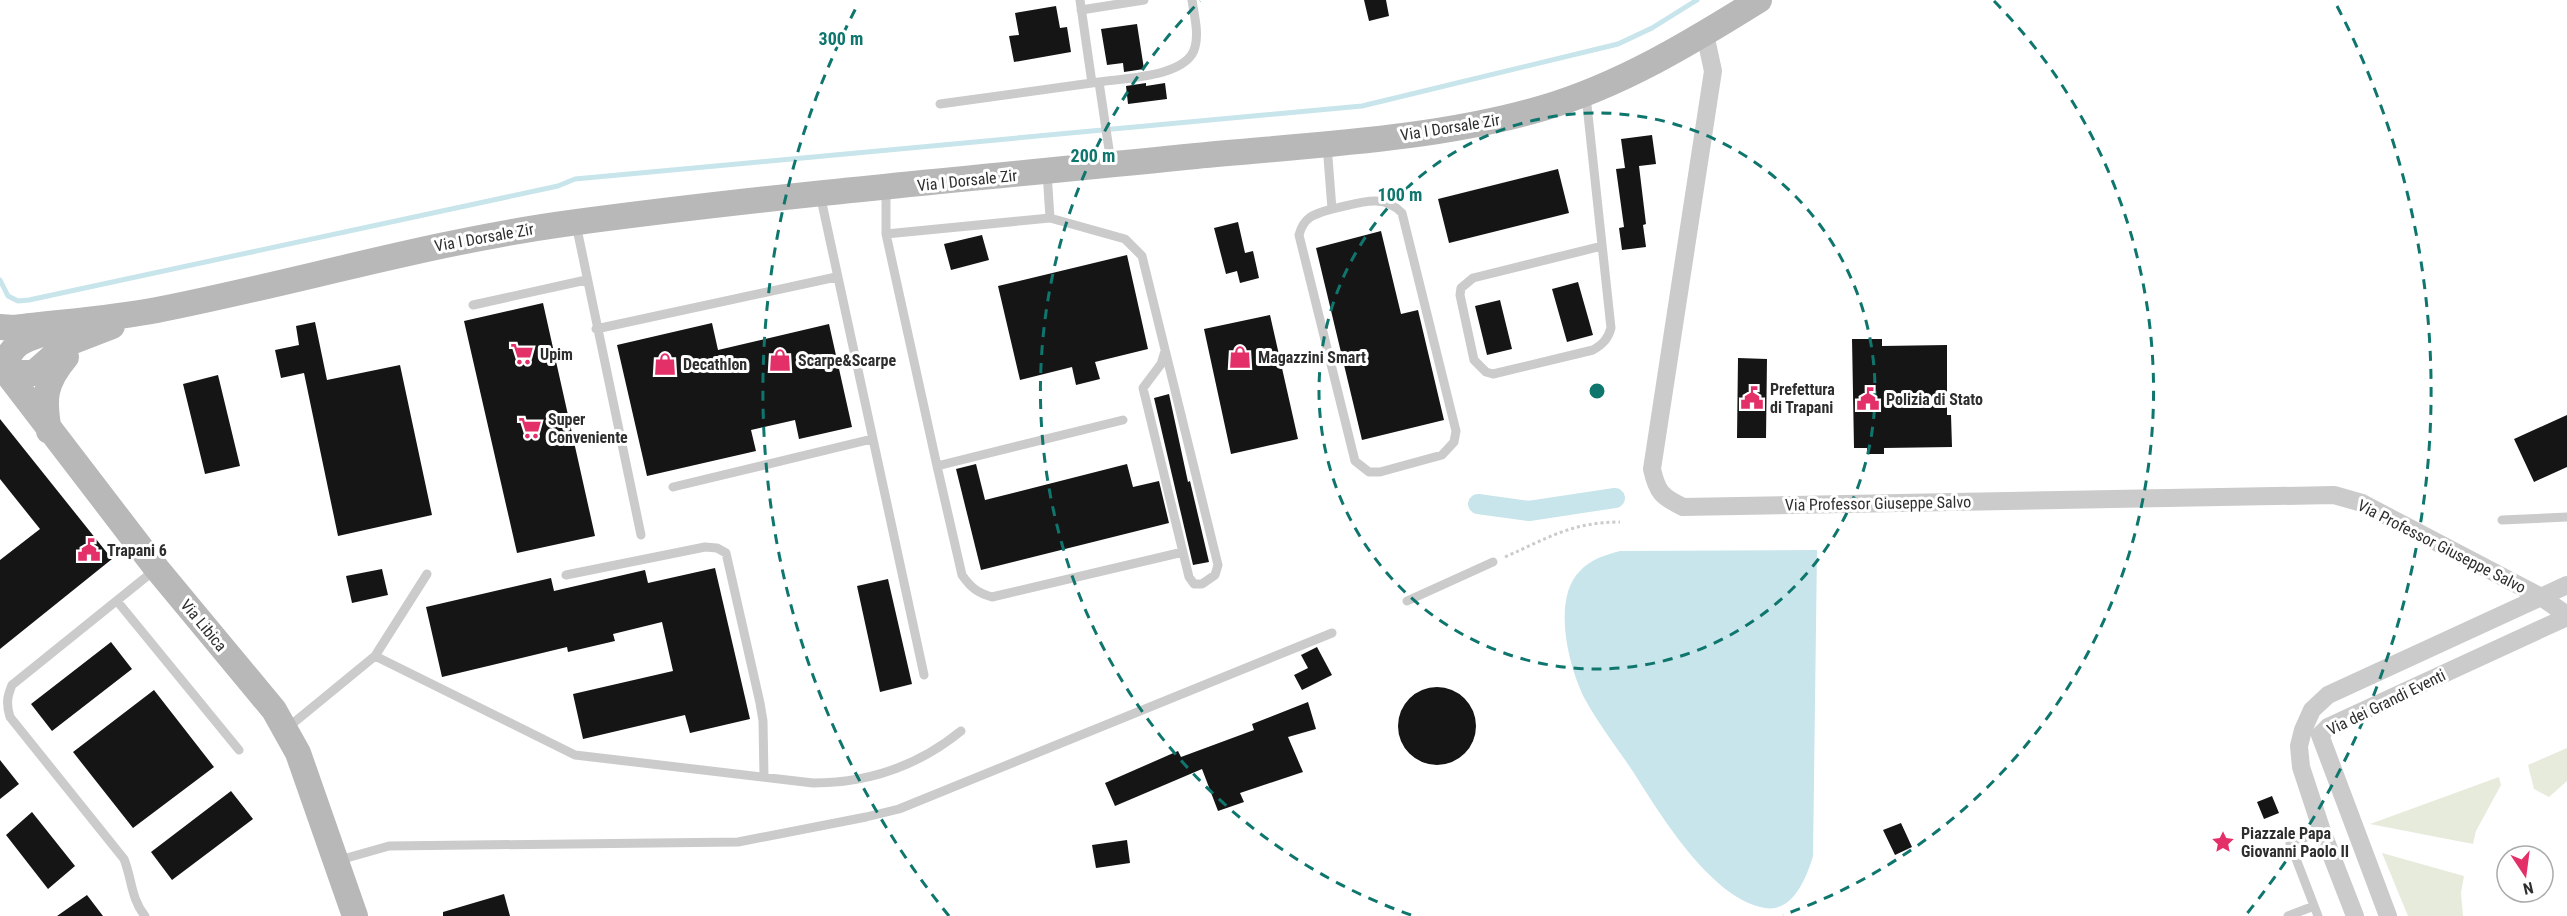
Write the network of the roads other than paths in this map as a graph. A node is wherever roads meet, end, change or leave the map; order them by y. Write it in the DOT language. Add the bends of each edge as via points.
graph roads {
  1 [pos="1080,0"];
  2 [pos="1144,0"];
  3 [pos="1192,0"];
  4 [pos="1759,0"];
  5 [pos="1081,10"];
  6 [pos="1705,34"];
  7 [pos="1096,82"];
  8 [pos="1586,93"];
  9 [pos="940,104"];
  10 [pos="1327,143"];
  11 [pos="1112,165"];
  12 [pos="1047,172"];
  13 [pos="886,188"];
  14 [pos="820,194"];
  15 [pos="1332,209"];
  16 [pos="1050,218"];
  17 [pos="576,222"];
  18 [pos="886,234"];
  19 [pos="1602,246"];
  20 [pos="836,277"];
  21 [pos="586,280"];
  22 [pos="473,305"];
  23 [pos="0,327"];
  24 [pos="82,328"];
  25 [pos="596,328"];
  26 [pos="1165,351"];
  27 [pos="2,366"];
  28 [pos="1123,420"];
  29 [pos="49,431"];
  30 [pos="872,439"];
  31 [pos="937,466"];
  32 [pos="673,487"];
  33 [pos="2567,517"];
  34 [pos="2502,520"];
  35 [pos="641,535"];
  36 [pos="1183,552"];
  37 [pos="1493,562"];
  38 [pos="157,569"];
  39 [pos="427,574"];
  40 [pos="566,575"];
  41 [pos="2567,585"];
  42 [pos="2541,597"];
  43 [pos="117,601"];
  44 [pos="1407,602"];
  45 [pos="2567,616"];
  46 [pos="1332,633"];
  47 [pos="2452,638"];
  48 [pos="375,656"];
  49 [pos="2463,664"];
  50 [pos="924,675"];
  51 [pos="286,729"];
  52 [pos="961,731"];
  53 [pos="239,750"];
  54 [pos="764,777"];
  55 [pos="2322,831"];
  56 [pos="335,862"];
  57 [pos="2314,906"];
  58 [pos="145,916"];
  59 [pos="355,916"];
  60 [pos="2288,916"];
  61 [pos="2318,916"];
  62 [pos="2355,916"];
  63 [pos="2388,916"];
  1 -- 5 [label="lane"];
  2 -- 5 [label="lane"];
  3 -- 7 [label="lane" via="1195,47 1187,62 1169,70"];
  4 -- 6 [label="main road, Via I Dorsale Zir"];
  5 -- 7 [label="lane"];
  6 -- 8 [label="main road, Via I Dorsale Zir"];
  6 -- 42 [label="street, Via Professor Giuseppe Salvo" via="1713,71 1652,469 1655,485 1665,498 1683,507 2334,495 2362,503"];
  7 -- 9 [label="lane"];
  7 -- 11 [label="lane"];
  8 -- 10 [label="main road, Via I Dorsale Zir" via="1496,120"];
  8 -- 19 [label="lane"];
  10 -- 11 [label="main road, Via I Dorsale Zir"];
  10 -- 15 [label="lane"];
  11 -- 12 [label="main road, Via I Dorsale Zir"];
  12 -- 13 [label="main road, Via I Dorsale Zir"];
  12 -- 16 [label="lane"];
  13 -- 14 [label="main road, Via I Dorsale Zir"];
  13 -- 18 [label="lane"];
  14 -- 17 [label="main road, Via I Dorsale Zir"];
  14 -- 20 [label="lane"];
  15 -- 15 [label="lane" via="1306,219 1299,235 1355,461 1369,472 1380,472 1442,455 1454,442 1456,431 1402,213 1386,201 1377,200"];
  16 -- 18 [label="lane"];
  16 -- 26 [label="lane" via="1125,239 1142,256"];
  17 -- 21 [label="lane"];
  17 -- 24 [label="main road, Via I Dorsale Zir" via="406,252"];
  18 -- 31 [label="lane"];
  19 -- 19 [label="lane" via="1611,328 1602,345 1493,374 1479,367 1474,360 1461,288 1473,278"];
  20 -- 25 [label="lane"];
  20 -- 30 [label="lane"];
  21 -- 22 [label="lane"];
  21 -- 25 [label="lane"];
  23 -- 24 [label="main road, Via I Dorsale Zir"];
  24 -- 27 [label="main road, Via I Dorsale Zir" via="22,341 9,352"];
  24 -- 29 [label="main road" via="48,387 44,405"];
  25 -- 35 [label="lane"];
  26 -- 36 [label="lane" via="1161,364 1143,388"];
  26 -- 36 [label="lane" via="1218,565 1215,575 1202,584 1194,584"];
  27 -- 29 [label="main road, Via Libica"];
  28 -- 31 [label="lane"];
  29 -- 38 [label="main road, Via Libica"];
  30 -- 32 [label="lane"];
  30 -- 50 [label="lane"];
  31 -- 36 [label="lane" via="962,575 980,594 992,597"];
  33 -- 34 [label="lane"];
  37 -- 44 [label="lane"];
  38 -- 43 [label="lane"];
  38 -- 51 [label="main road, Via Libica"];
  39 -- 48 [label="lane"];
  40 -- 54 [label="lane" via="705,547 726,554 762,712"];
  41 -- 42 [label="street, Via dei Grandi Eventi"];
  42 -- 45 [label="street, Via dei Grandi Eventi"];
  42 -- 47 [label="street, Via dei Grandi Eventi"];
  43 -- 53 [label="lane"];
  43 -- 58 [label="lane" via="12,685 6,706 10,717 124,859 132,895"];
  45 -- 49 [label="street, Via dei Grandi Eventi"];
  46 -- 56 [label="lane" via="900,808 866,818 738,842 389,846"];
  47 -- 49 [label="street, Via dei Grandi Eventi"];
  47 -- 55 [label="street, Via dei Grandi Eventi" via="2328,695 2312,710 2299,746 2301,767"];
  48 -- 51 [label="lane"];
  48 -- 54 [label="lane" via="575,755"];
  49 -- 63 [label="street, Via dei Grandi Eventi" via="2328,727 2320,735"];
  51 -- 56 [label="main road, Via Libica"];
  52 -- 54 [label="lane" via="917,760 885,774 813,783"];
  55 -- 57 [label="lane" via="2289,843"];
  55 -- 62 [label="street, Via dei Grandi Eventi"];
  56 -- 59 [label="main road, Via Libica"];
  57 -- 60 [label="lane"];
  57 -- 61 [label="lane"];
}
